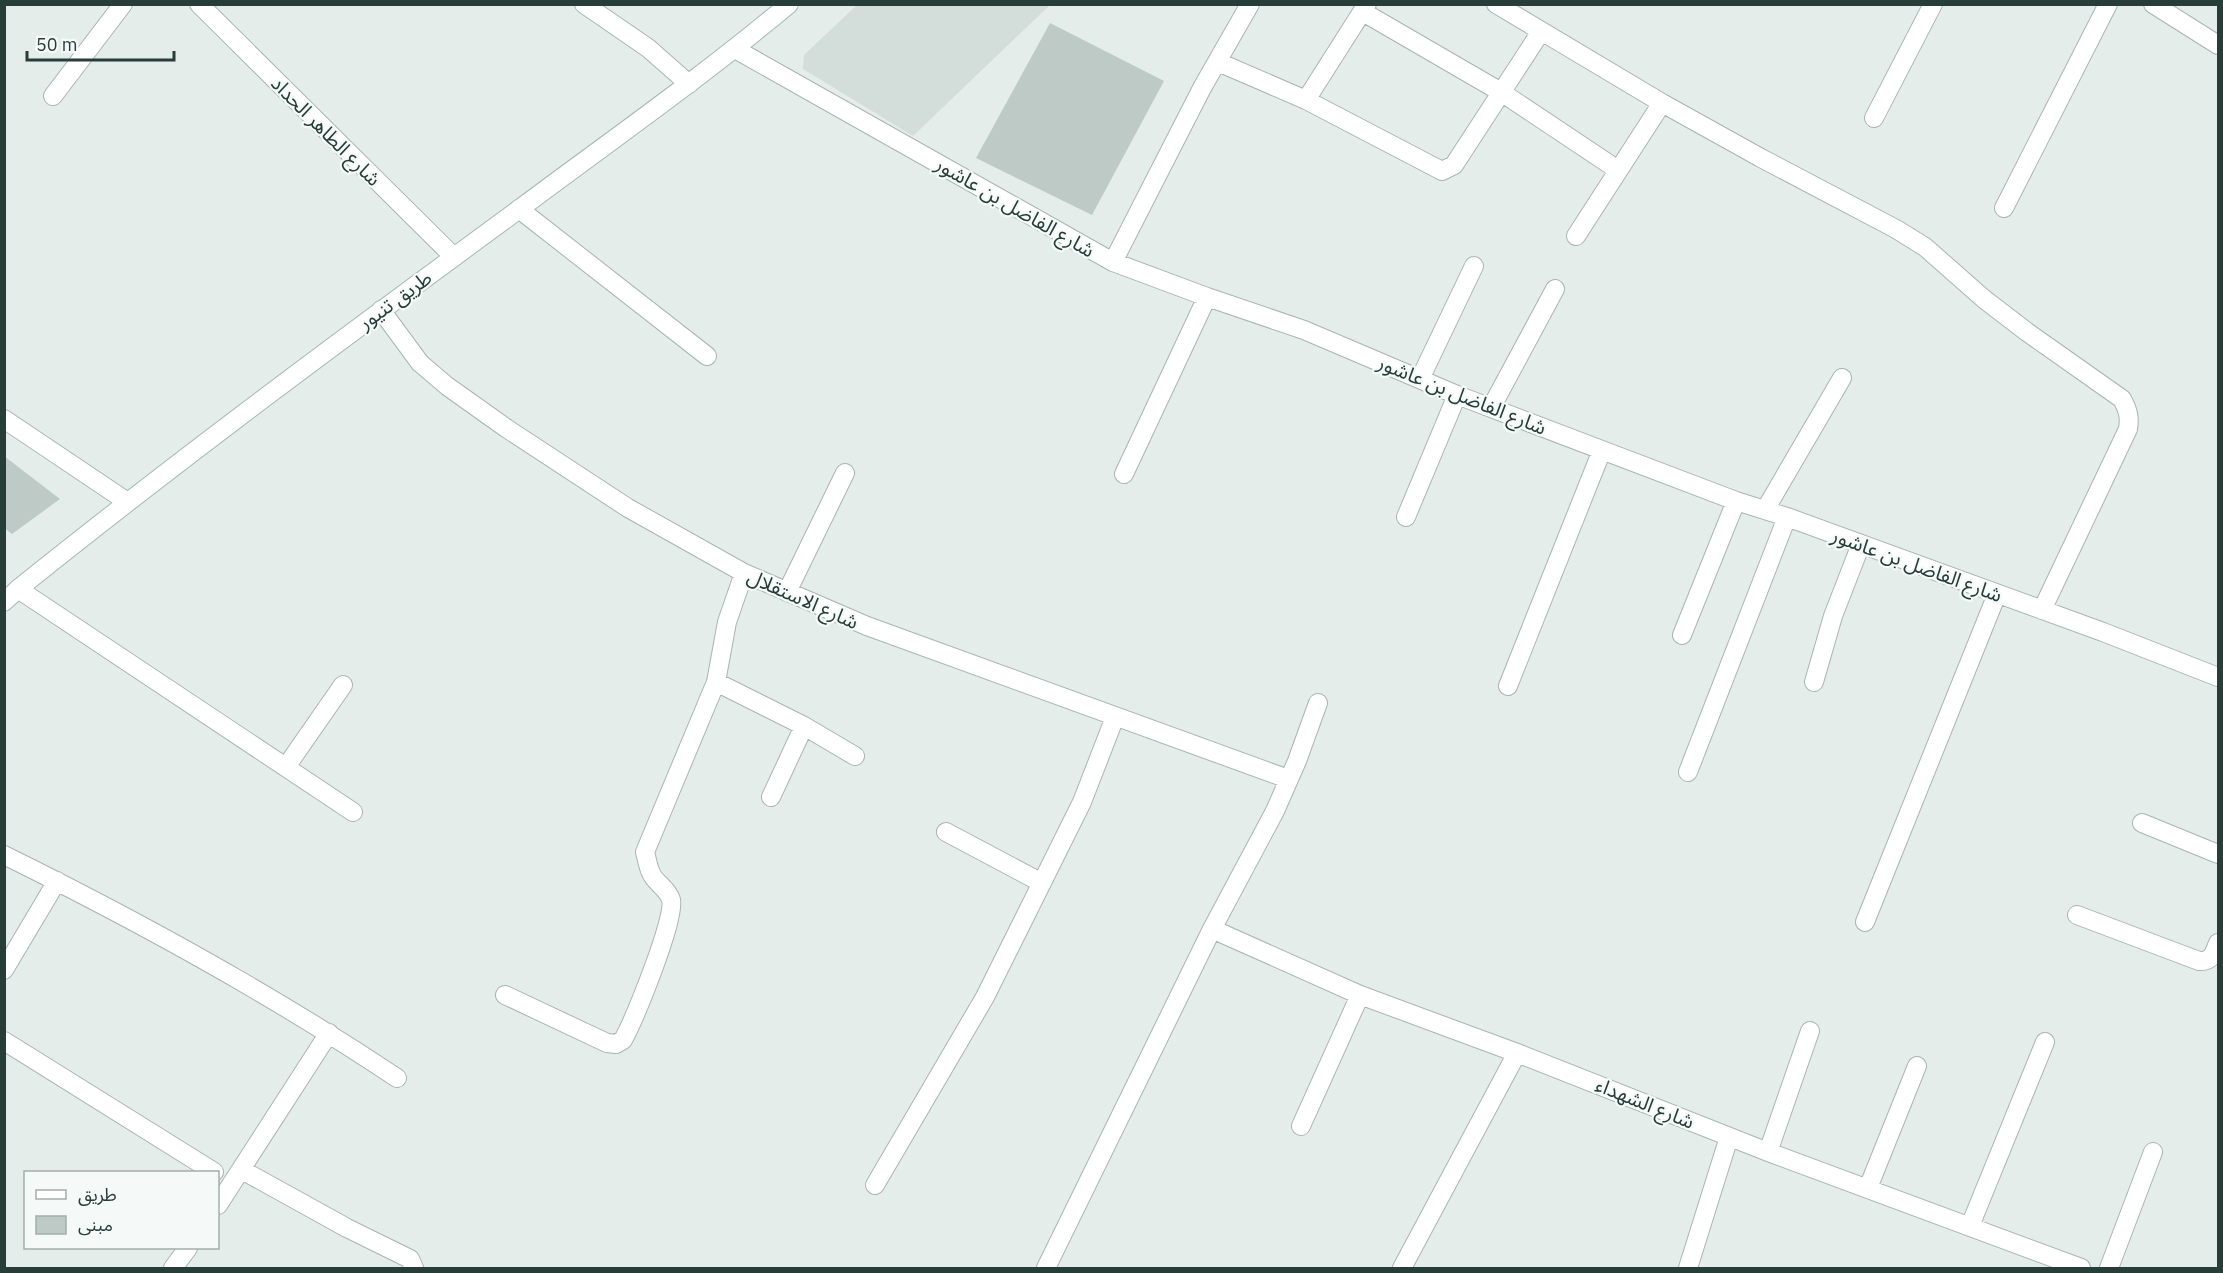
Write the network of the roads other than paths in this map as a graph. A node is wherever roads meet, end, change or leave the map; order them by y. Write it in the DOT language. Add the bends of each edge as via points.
graph roads {
  1 [pos="123,4"];
  2 [pos="199,4"];
  3 [pos="584,4"];
  4 [pos="789,4"];
  5 [pos="1250,4"];
  6 [pos="1496,4"];
  7 [pos="1933,4"];
  8 [pos="2108,4"];
  9 [pos="2153,4"];
  10 [pos="1365,8"];
  11 [pos="1540,33"];
  12 [pos="2218,45"];
  13 [pos="735,49"];
  14 [pos="1218,62"];
  15 [pos="689,84"];
  16 [pos="1501,92"];
  17 [pos="53,96"];
  18 [pos="1306,100"];
  19 [pos="1662,103"];
  20 [pos="1874,118"];
  21 [pos="1618,171"];
  22 [pos="2004,208"];
  23 [pos="519,209"];
  24 [pos="1576,236"];
  25 [pos="454,257"];
  26 [pos="1113,262"];
  27 [pos="1474,266"];
  28 [pos="1555,290"];
  29 [pos="1207,297"];
  30 [pos="381,310"];
  31 [pos="707,356"];
  32 [pos="1842,378"];
  33 [pos="1420,379"];
  34 [pos="1457,395"];
  35 [pos="1491,408"];
  36 [pos="4,419"];
  37 [pos="1602,450"];
  38 [pos="844,473"];
  39 [pos="1124,474"];
  40 [pos="126,501"];
  41 [pos="1736,501"];
  42 [pos="1765,510"];
  43 [pos="1406,517"];
  44 [pos="1787,517"];
  45 [pos="1861,544"];
  46 [pos="744,573"];
  47 [pos="18,589"];
  48 [pos="787,592"];
  49 [pos="1997,594"];
  50 [pos="4,602"];
  51 [pos="2042,610"];
  52 [pos="1682,635"];
  53 [pos="2218,677"];
  54 [pos="716,682"];
  55 [pos="1814,682"];
  56 [pos="343,685"];
  57 [pos="1508,686"];
  58 [pos="1318,703"];
  59 [pos="1115,717"];
  60 [pos="804,726"];
  61 [pos="855,756"];
  62 [pos="286,767"];
  63 [pos="1688,772"];
  64 [pos="1288,779"];
  65 [pos="771,797"];
  66 [pos="353,812"];
  67 [pos="2142,823"];
  68 [pos="945,832"];
  69 [pos="2218,854"];
  70 [pos="4,855"];
  71 [pos="57,881"];
  72 [pos="1041,883"];
  73 [pos="2077,915"];
  74 [pos="1865,922"];
  75 [pos="1212,929"];
  76 [pos="2218,943"];
  77 [pos="4,970"];
  78 [pos="505,994"];
  79 [pos="1360,995"];
  80 [pos="1810,1031"];
  81 [pos="329,1033"];
  82 [pos="4,1041"];
  83 [pos="2046,1042"];
  84 [pos="1517,1053"];
  85 [pos="1917,1066"];
  86 [pos="397,1078"];
  87 [pos="1301,1126"];
  88 [pos="1730,1137"];
  89 [pos="1768,1152"];
  90 [pos="2153,1152"];
  91 [pos="226,1175"];
  92 [pos="875,1185"];
  93 [pos="1868,1188"];
  94 [pos="219,1201"];
  95 [pos="1970,1226"];
  96 [pos="187,1249"];
  97 [pos="2061,1265"];
  98 [pos="173,1269"];
  99 [pos="414,1269"];
  100 [pos="1046,1269"];
  101 [pos="1402,1269"];
  102 [pos="1688,1269"];
  103 [pos="2081,1269"];
  104 [pos="2109,1269"];
  1 -- 17 [label="street"];
  2 -- 25 [label="street, شارع الطاهر الحداد"];
  3 -- 15 [label="street" via="648,48"];
  4 -- 13 [label="street, طريق تنيور"];
  5 -- 14 [label="street"];
  6 -- 11 [label="street"];
  7 -- 20 [label="street"];
  8 -- 22 [label="street"];
  9 -- 12 [label="street"];
  10 -- 16 [label="street"];
  10 -- 18 [label="street"];
  11 -- 16 [label="street"];
  11 -- 19 [label="street"];
  13 -- 15 [label="street, طريق تنيور"];
  13 -- 26 [label="street, شارع الفاضل بن عاشور"];
  14 -- 18 [label="street"];
  14 -- 26 [label="street"];
  15 -- 23 [label="street, طريق تنيور"];
  16 -- 18 [label="street" via="1454,165 1442,171"];
  16 -- 21 [label="street"];
  19 -- 21 [label="street"];
  19 -- 51 [label="street" via="1925,247 1984,299 2122,399 2130,419 2128,429"];
  21 -- 24 [label="street"];
  23 -- 25 [label="street, طريق تنيور"];
  23 -- 31 [label="street"];
  25 -- 30 [label="street, طريق تنيور"];
  26 -- 29 [label="street, شارع الفاضل بن عاشور"];
  27 -- 33 [label="street"];
  28 -- 35 [label="street"];
  29 -- 33 [label="street, شارع الفاضل بن عاشور" via="1304,330"];
  29 -- 39 [label="street"];
  30 -- 40 [label="street, طريق تنيور"];
  30 -- 46 [label="street, شارع الاستقلال" via="420,363 447,386 628,508"];
  32 -- 42 [label="street"];
  33 -- 34 [label="street, شارع الفاضل بن عاشور"];
  34 -- 35 [label="street, شارع الفاضل بن عاشور"];
  34 -- 43 [label="street"];
  35 -- 37 [label="street, شارع الفاضل بن عاشور"];
  36 -- 40 [label="street"];
  37 -- 41 [label="street, شارع الفاضل بن عاشور"];
  37 -- 57 [label="street"];
  38 -- 48 [label="street"];
  40 -- 47 [label="street, طريق تنيور"];
  41 -- 42 [label="street, شارع الفاضل بن عاشور"];
  41 -- 52 [label="street"];
  42 -- 44 [label="street, شارع الفاضل بن عاشور"];
  44 -- 45 [label="street, شارع الفاضل بن عاشور"];
  44 -- 63 [label="street"];
  45 -- 49 [label="street, شارع الفاضل بن عاشور"];
  45 -- 55 [label="street" via="1833,616"];
  46 -- 48 [label="street, شارع الاستقلال"];
  46 -- 54 [label="street" via="727,622"];
  47 -- 50 [label="street, طريق تنيور"];
  47 -- 62 [label="street"];
  48 -- 59 [label="street, شارع الاستقلال" via="867,626"];
  49 -- 51 [label="street, شارع الفاضل بن عاشور"];
  49 -- 74 [label="street"];
  51 -- 53 [label="street, شارع الفاضل بن عاشور"];
  54 -- 60 [label="street"];
  54 -- 78 [label="street" via="645,852 652,876 664,886 671,901 671,912 666,936 623,1040 607,1043"];
  56 -- 62 [label="street"];
  58 -- 64 [label="street"];
  59 -- 64 [label="street, شارع الاستقلال"];
  59 -- 72 [label="street" via="1082,802"];
  60 -- 61 [label="street"];
  60 -- 65 [label="street"];
  62 -- 66 [label="street"];
  64 -- 75 [label="street"];
  67 -- 69 [label="street"];
  68 -- 72 [label="street"];
  70 -- 71 [label="street"];
  71 -- 77 [label="street"];
  71 -- 81 [label="street" via="202,958"];
  72 -- 92 [label="street" via="985,997"];
  73 -- 76 [label="street" via="2199,961 2212,957"];
  75 -- 79 [label="street, شارع الشهداء"];
  75 -- 100 [label="street"];
  79 -- 84 [label="street, شارع الشهداء"];
  79 -- 87 [label="street"];
  80 -- 89 [label="street"];
  81 -- 86 [label="street"];
  81 -- 91 [label="street"];
  82 -- 91 [label="street"];
  83 -- 95 [label="street"];
  84 -- 88 [label="street, شارع الشهداء"];
  84 -- 101 [label="street"];
  85 -- 93 [label="street"];
  88 -- 89 [label="street, شارع الشهداء"];
  88 -- 102 [label="street"];
  89 -- 93 [label="street, شارع الشهداء"];
  90 -- 104 [label="street"];
  91 -- 94 [label="street"];
  91 -- 99 [label="street" via="311,1209 410,1259"];
  93 -- 95 [label="street, شارع الشهداء"];
  95 -- 97 [label="street, شارع الشهداء"];
  96 -- 98 [label="street"];
  97 -- 103 [label="street, شارع الشهداء"];
}
